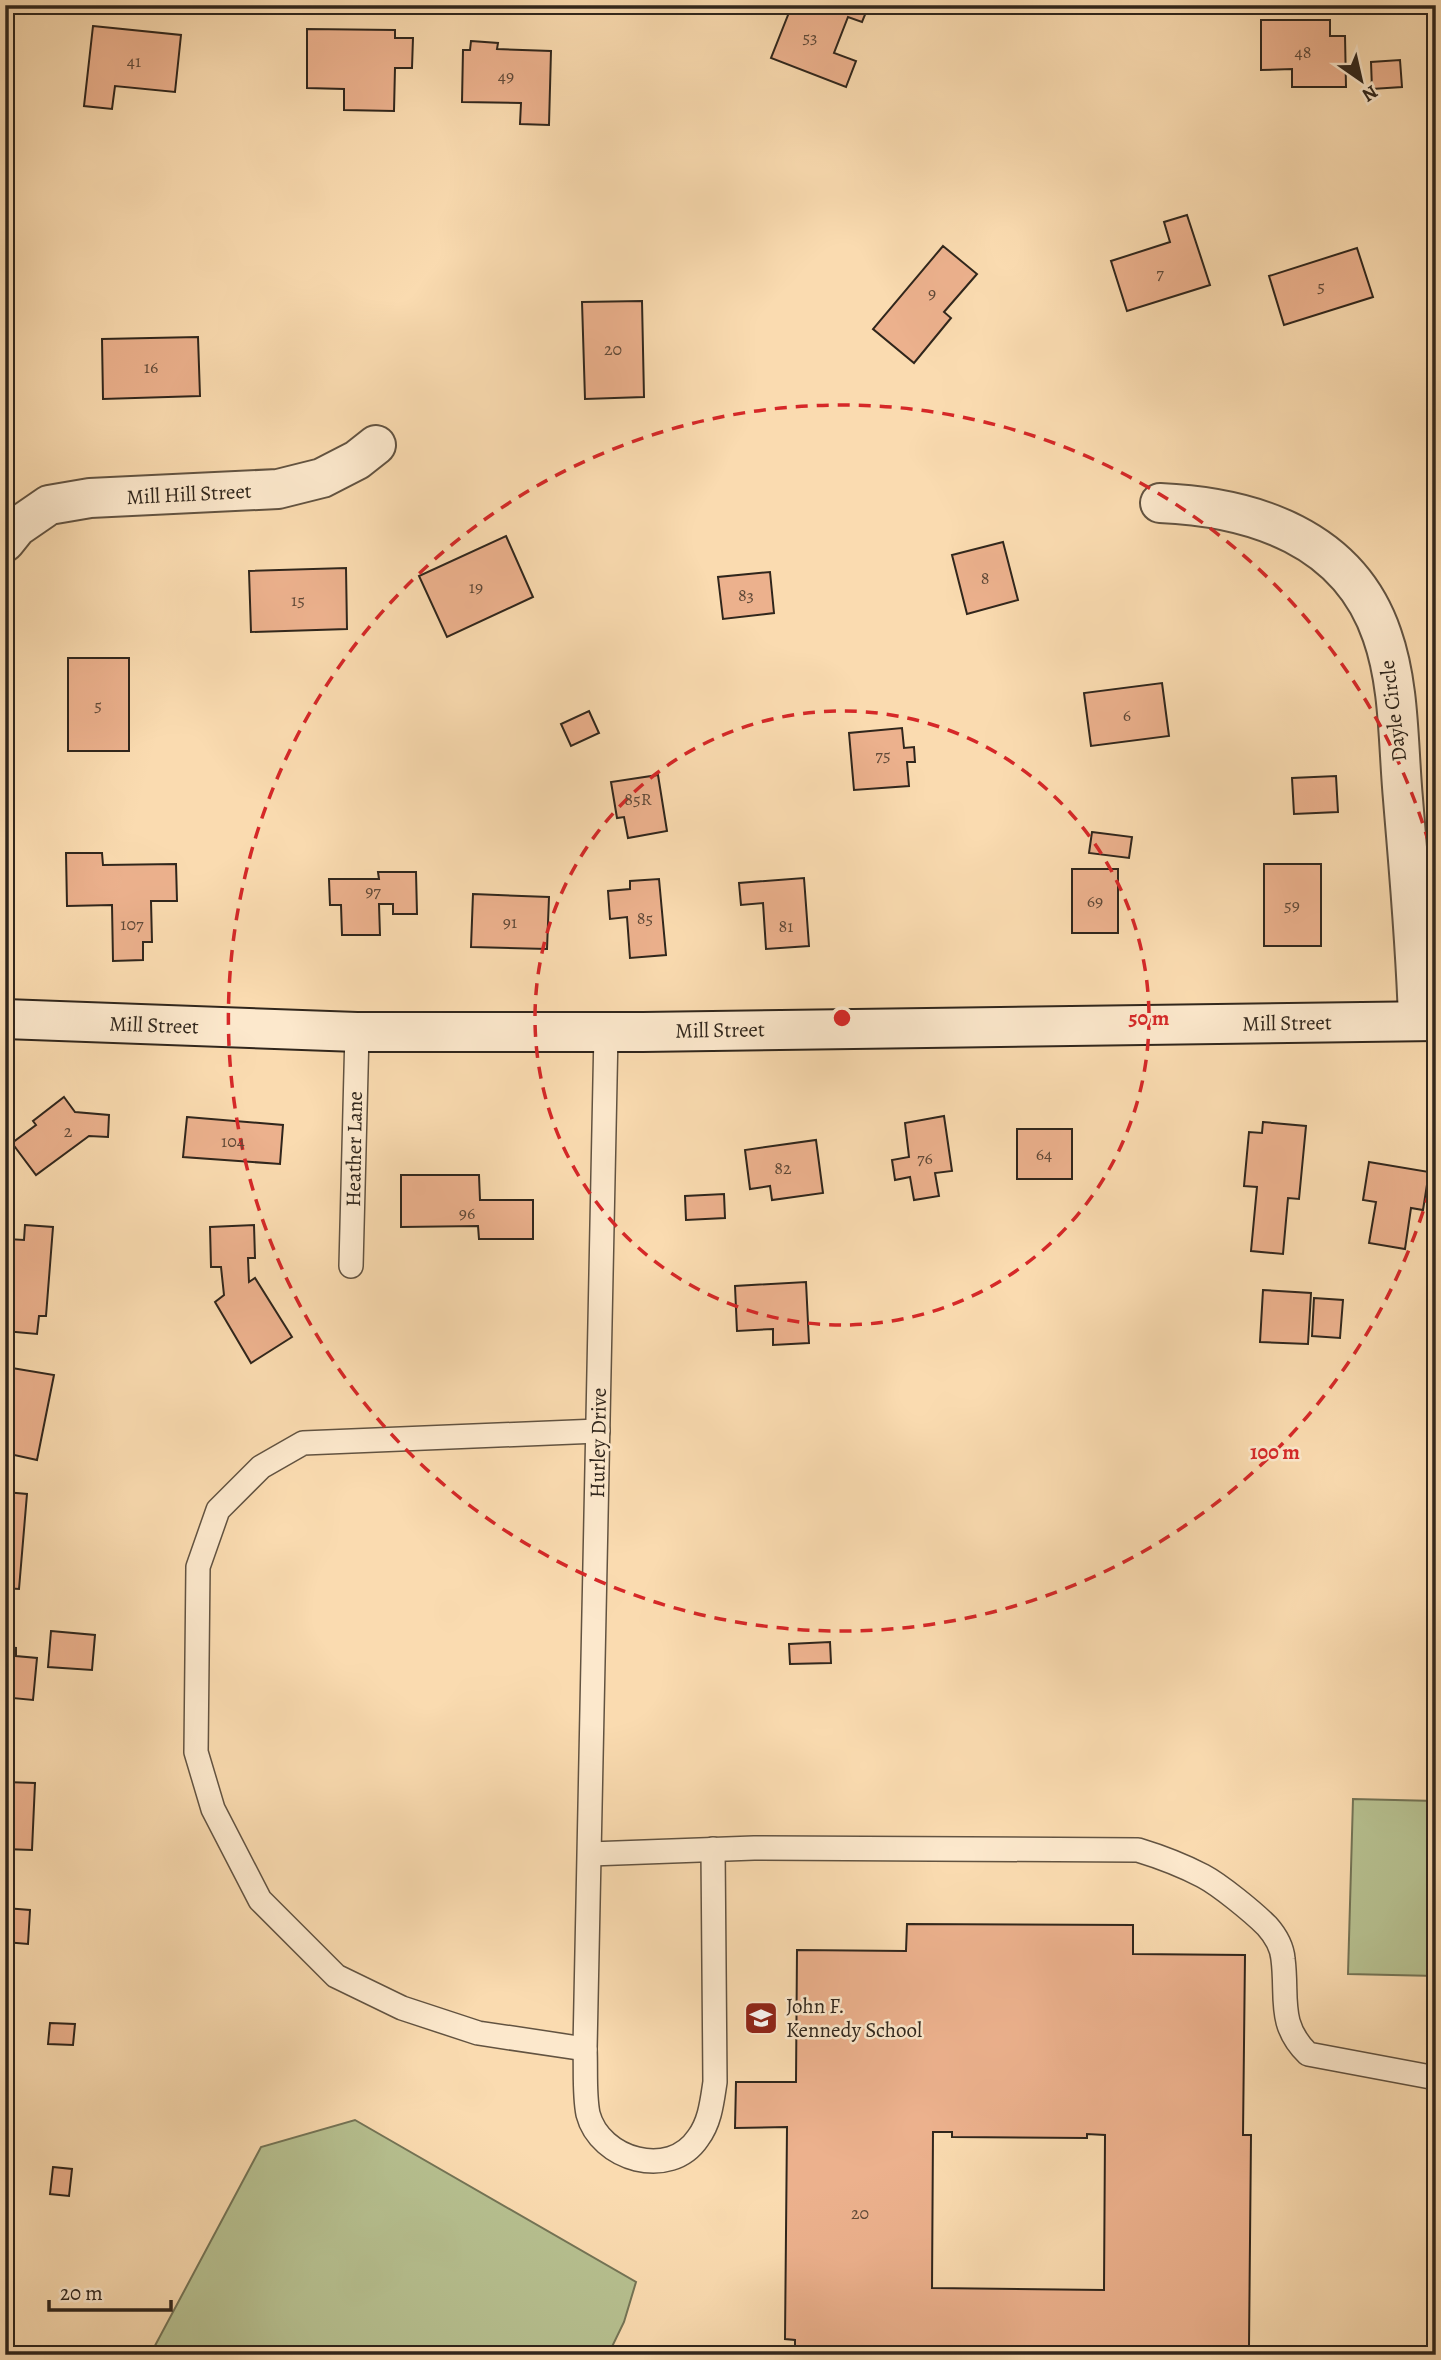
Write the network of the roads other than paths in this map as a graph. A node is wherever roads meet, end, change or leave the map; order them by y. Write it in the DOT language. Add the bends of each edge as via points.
graph roads {
  1 [pos="376,445"];
  2 [pos="1160,503"];
  3 [pos="5,542"];
  4 [pos="5,1019"];
  5 [pos="1427,1021"];
  6 [pos="357,1032"];
  7 [pos="606,1032"];
  8 [pos="351,1266"];
  9 [pos="598,1431"];
  10 [pos="713,1849"];
  11 [pos="590,1854"];
  12 [pos="585,2049"];
  13 [pos="1436,2078"];
  1 -- 3 [label="street, Mill Hill Street" via="322,478 278,489 90,498 49,506 17,527"];
  2 -- 5 [label="street, Dayle Circle" via="1233,511 1290,531 1333,561 1374,615 1393,683 1415,953"];
  4 -- 6 [label="street, Mill Street"];
  5 -- 7 [label="street, Mill Street"];
  6 -- 7 [label="street, Mill Street"];
  6 -- 8 [label="lane, Heather Lane"];
  7 -- 9 [label="lane, Hurley Drive"];
  9 -- 11 [label="lane, Hurley Drive"];
  9 -- 12 [label="lane" via="303,1443 261,1467 218,1510 198,1567 196,1752 212,1809 260,1900 336,1976 402,2008 478,2033"];
  10 -- 11 [label="lane"];
  10 -- 12 [label="lane, Hurley Drive" via="715,2082 710,2113 698,2139 681,2155 652,2162 624,2157 602,2141 589,2115"];
  10 -- 13 [label="lane" via="1138,1850 1207,1878 1268,1927 1283,1958 1288,2028 1308,2054"];
  11 -- 12 [label="lane, Hurley Drive"];
}
